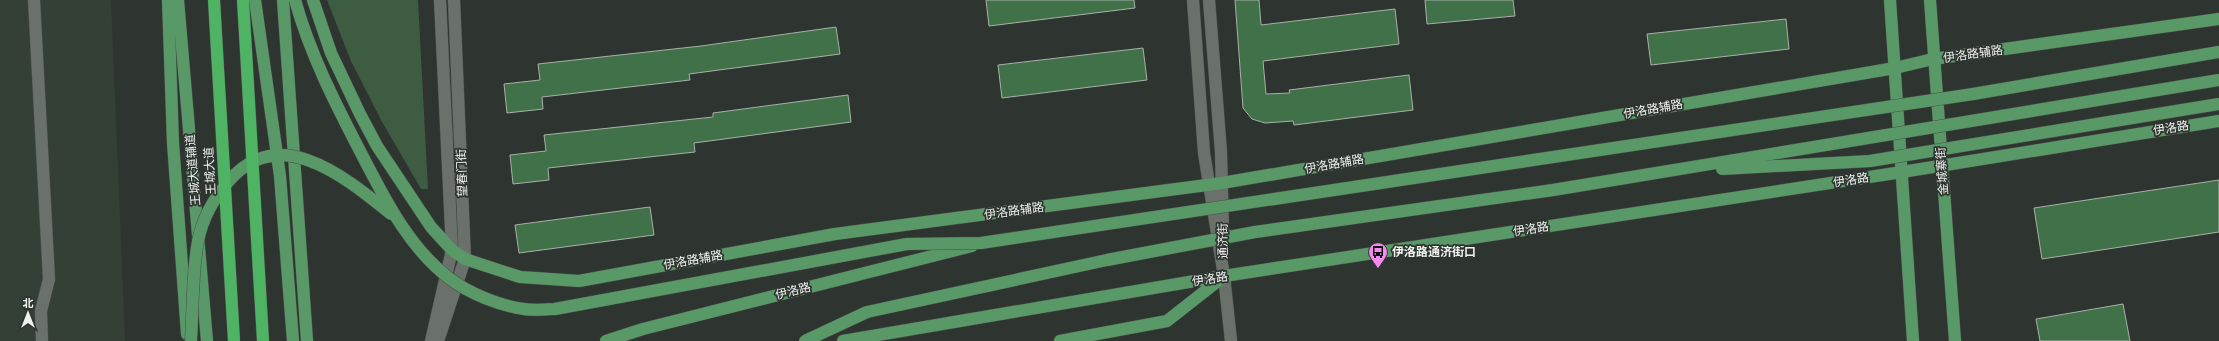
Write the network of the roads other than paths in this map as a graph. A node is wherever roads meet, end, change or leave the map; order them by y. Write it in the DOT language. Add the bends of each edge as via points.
graph roads {
  1 [pos="34,0"];
  2 [pos="168,0"];
  3 [pos="178,0"];
  4 [pos="214,0"];
  5 [pos="243,0"];
  6 [pos="255,0"];
  7 [pos="283,0"];
  8 [pos="295,0"];
  9 [pos="313,0"];
  10 [pos="440,0"];
  11 [pos="454,0"];
  12 [pos="1193,0"];
  13 [pos="1209,0"];
  14 [pos="1890,0"];
  15 [pos="1930,0"];
  16 [pos="2219,19"];
  17 [pos="2219,52"];
  18 [pos="1933,59"];
  19 [pos="1895,68"];
  20 [pos="2219,80"];
  21 [pos="2219,104"];
  22 [pos="2219,121"];
  23 [pos="1941,164"];
  24 [pos="1659,172"];
  25 [pos="1902,172"];
  26 [pos="1222,183"];
  27 [pos="1209,185"];
  28 [pos="394,215"];
  29 [pos="981,243"];
  30 [pos="452,250"];
  31 [pos="465,259"];
  32 [pos="1224,276"];
  33 [pos="42,341"];
  34 [pos="188,341"];
  35 [pos="191,341"];
  36 [pos="207,341"];
  37 [pos="234,341"];
  38 [pos="263,341"];
  39 [pos="293,341"];
  40 [pos="308,341"];
  41 [pos="430,341"];
  42 [pos="438,341"];
  43 [pos="606,341"];
  44 [pos="805,341"];
  45 [pos="843,341"];
  46 [pos="1060,341"];
  47 [pos="1231,341"];
  48 [pos="1913,341"];
  49 [pos="1954,341"];
  1 -- 33 [label="street" via="49,279 41,310"];
  2 -- 34 [label="main road" via="173,143"];
  3 -- 36 [label="main road, 王城大道辅道"];
  4 -- 37 [label="highway, 王城大道, bridge"];
  5 -- 38 [label="highway, bridge"];
  6 -- 39 [label="main road, bridge" via="280,176"];
  7 -- 40 [label="main road"];
  8 -- 28 [label="main road, bridge" via="334,103"];
  9 -- 30 [label="main road, 伊洛路辅路" via="343,82 376,146 430,227"];
  10 -- 30 [label="street, 望春门街"];
  11 -- 31 [label="street, 望春门街"];
  12 -- 27 [label="street, 通济街" via="1204,153"];
  13 -- 26 [label="street, 通济街"];
  14 -- 19 [label="main road"];
  15 -- 18 [label="main road, 金城寨街"];
  16 -- 18 [label="main road, 伊洛路辅路"];
  17 -- 29 [label="main road, bridge" via="1972,94"];
  18 -- 19 [label="main road, 伊洛路辅路"];
  18 -- 23 [label="main road, 金城寨街"];
  19 -- 25 [label="main road"];
  19 -- 26 [label="main road, 伊洛路辅路"];
  20 -- 24 [label="main road, bridge"];
  21 -- 24 [label="main road, bridge" via="1870,161"];
  22 -- 23 [label="main road, 伊洛路"];
  23 -- 25 [label="main road, 伊洛路"];
  23 -- 49 [label="main road, 金城寨街"];
  24 -- 44 [label="main road, bridge" via="1255,232 1107,260 868,312"];
  25 -- 32 [label="main road, 伊洛路"];
  25 -- 48 [label="main road"];
  26 -- 27 [label="main road, 伊洛路辅路"];
  26 -- 32 [label="street, 通济街"];
  27 -- 31 [label="main road, 伊洛路辅路" via="835,234 579,281 520,277"];
  27 -- 32 [label="street, 通济街"];
  28 -- 29 [label="main road, bridge" via="429,261 449,279 478,294 524,310 554,310 907,244"];
  28 -- 35 [label="main road, bridge" via="348,181 307,158 259,158 237,171 212,200 201,229"];
  29 -- 43 [label="main road, 伊洛路, bridge" via="643,329"];
  30 -- 31 [label="main road, 伊洛路辅路"];
  30 -- 41 [label="street, 望春门街"];
  31 -- 42 [label="street, 望春门街"];
  32 -- 45 [label="main road, 伊洛路"];
  32 -- 46 [label="main road" via="1167,321"];
  32 -- 47 [label="street"];
}
